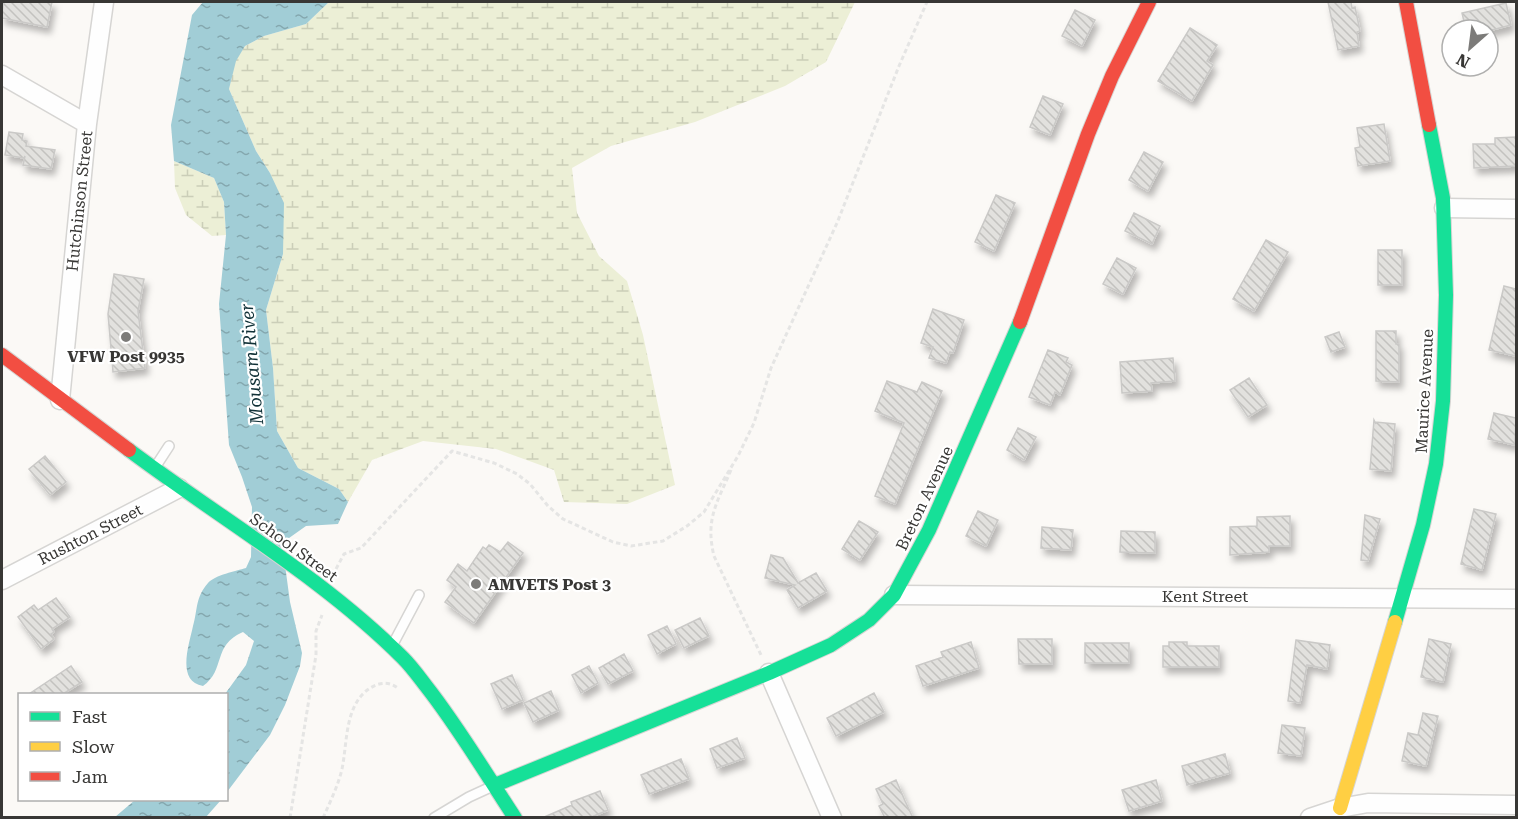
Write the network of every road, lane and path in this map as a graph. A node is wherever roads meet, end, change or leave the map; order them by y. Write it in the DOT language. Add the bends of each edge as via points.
graph roads {
  1 [pos="104,2"];
  2 [pos="927,2"];
  3 [pos="1149,2"];
  4 [pos="1406,2"];
  5 [pos="2,75"];
  6 [pos="87,124"];
  7 [pos="1444,208"];
  8 [pos="1516,209"];
  9 [pos="2,356"];
  10 [pos="60,400"];
  11 [pos="169,446"];
  12 [pos="738,456"];
  13 [pos="154,470"];
  14 [pos="179,488"];
  15 [pos="2,580"];
  16 [pos="329,592"];
  17 [pos="419,595"];
  18 [pos="894,595"];
  19 [pos="1402,597"];
  20 [pos="1516,598"];
  21 [pos="392,647"];
  22 [pos="769,673"];
  23 [pos="402,690"];
  24 [pos="495,785"];
  25 [pos="1516,805"];
  26 [pos="1340,808"];
  27 [pos="290,818"];
  28 [pos="323,818"];
  29 [pos="434,818"];
  30 [pos="515,818"];
  31 [pos="832,818"];
  32 [pos="1310,818"];
  1 -- 6 [label="street, Hutchinson Street"];
  2 -- 12 [label="path" via="837,223 771,368 754,423"];
  3 -- 18 [label="street, Breton Avenue" via="1088,134 1021,321 929,530"];
  4 -- 7 [label="street, Maurice Avenue"];
  5 -- 6 [label="street"];
  6 -- 10 [label="street, Hutchinson Street" via="72,320"];
  7 -- 8 [label="street"];
  7 -- 19 [label="street, Maurice Avenue" via="1442,412 1435,470"];
  9 -- 10 [label="street, School Street"];
  10 -- 13 [label="street, School Street"];
  11 -- 13 [label="lane"];
  12 -- 16 [label="path" via="704,512 663,541 631,546 563,519 517,474 495,463 452,451 361,548 344,554"];
  12 -- 22 [label="path" via="712,515 710,540"];
  13 -- 14 [label="street, School Street"];
  14 -- 15 [label="street, Rushton Street"];
  14 -- 16 [label="street, School Street"];
  16 -- 21 [label="street, School Street"];
  16 -- 27 [label="path" via="316,631 316,655"];
  17 -- 21 [label="lane"];
  18 -- 19 [label="street, Kent Street"];
  18 -- 22 [label="street, Breton Avenue" via="869,621 831,645"];
  19 -- 20 [label="street, Kent Street"];
  19 -- 26 [label="street, Maurice Avenue"];
  21 -- 24 [label="street, School Street" via="445,710"];
  22 -- 24 [label="street, Breton Avenue"];
  22 -- 31 [label="street"];
  23 -- 28 [label="path" via="391,683 381,683 356,702 346,732 342,768"];
  24 -- 29 [label="lane"];
  24 -- 30 [label="street, School Street"];
  25 -- 26 [label="street" via="1368,803"];
  26 -- 32 [label="street"];
}
